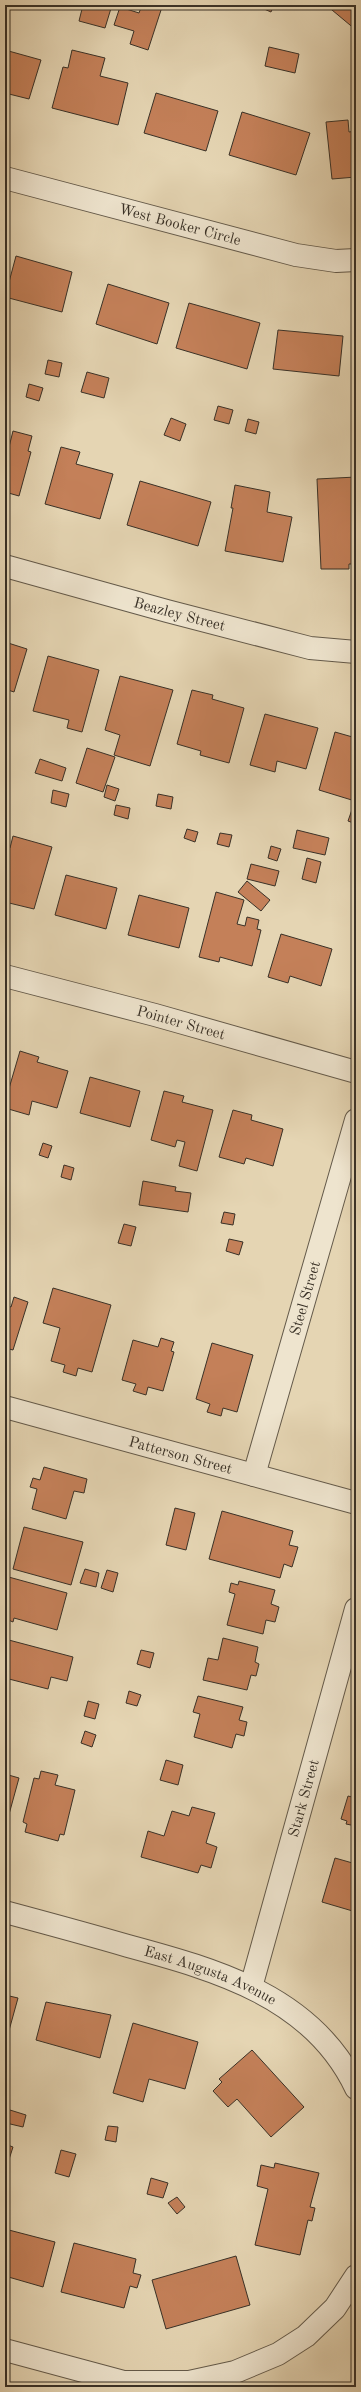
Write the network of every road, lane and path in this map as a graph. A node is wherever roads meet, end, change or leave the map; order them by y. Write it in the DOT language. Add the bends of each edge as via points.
graph roads {
  1 [pos="5,178"];
  2 [pos="356,260"];
  3 [pos="5,566"];
  4 [pos="356,652"];
  5 [pos="5,976"];
  6 [pos="356,1072"];
  7 [pos="356,1120"];
  8 [pos="5,1407"];
  9 [pos="254,1475"];
  10 [pos="356,1503"];
  11 [pos="356,1609"];
  12 [pos="5,1912"];
  13 [pos="252,1987"];
  14 [pos="356,2088"];
  15 [pos="356,2276"];
  16 [pos="5,2350"];
  17 [pos="139,2385"];
  1 -- 2 [label="street, West Booker Circle" via="296,255 336,261"];
  3 -- 4 [label="street, Beazley Street" via="310,648"];
  5 -- 6 [label="street, Pointer Street"];
  7 -- 9 [label="street, Steel Street"];
  8 -- 9 [label="street, Patterson Street"];
  9 -- 10 [label="street, Patterson Street"];
  11 -- 13 [label="street, Stark Street"];
  12 -- 13 [label="street, East Augusta Avenue" via="201,1965"];
  13 -- 14 [label="street, East Augusta Avenue" via="302,2018 323,2038"];
  15 -- 17 [label="street" via="335,2308 306,2336 278,2354 235,2372 189,2382"];
  16 -- 17 [label="street"];
}
